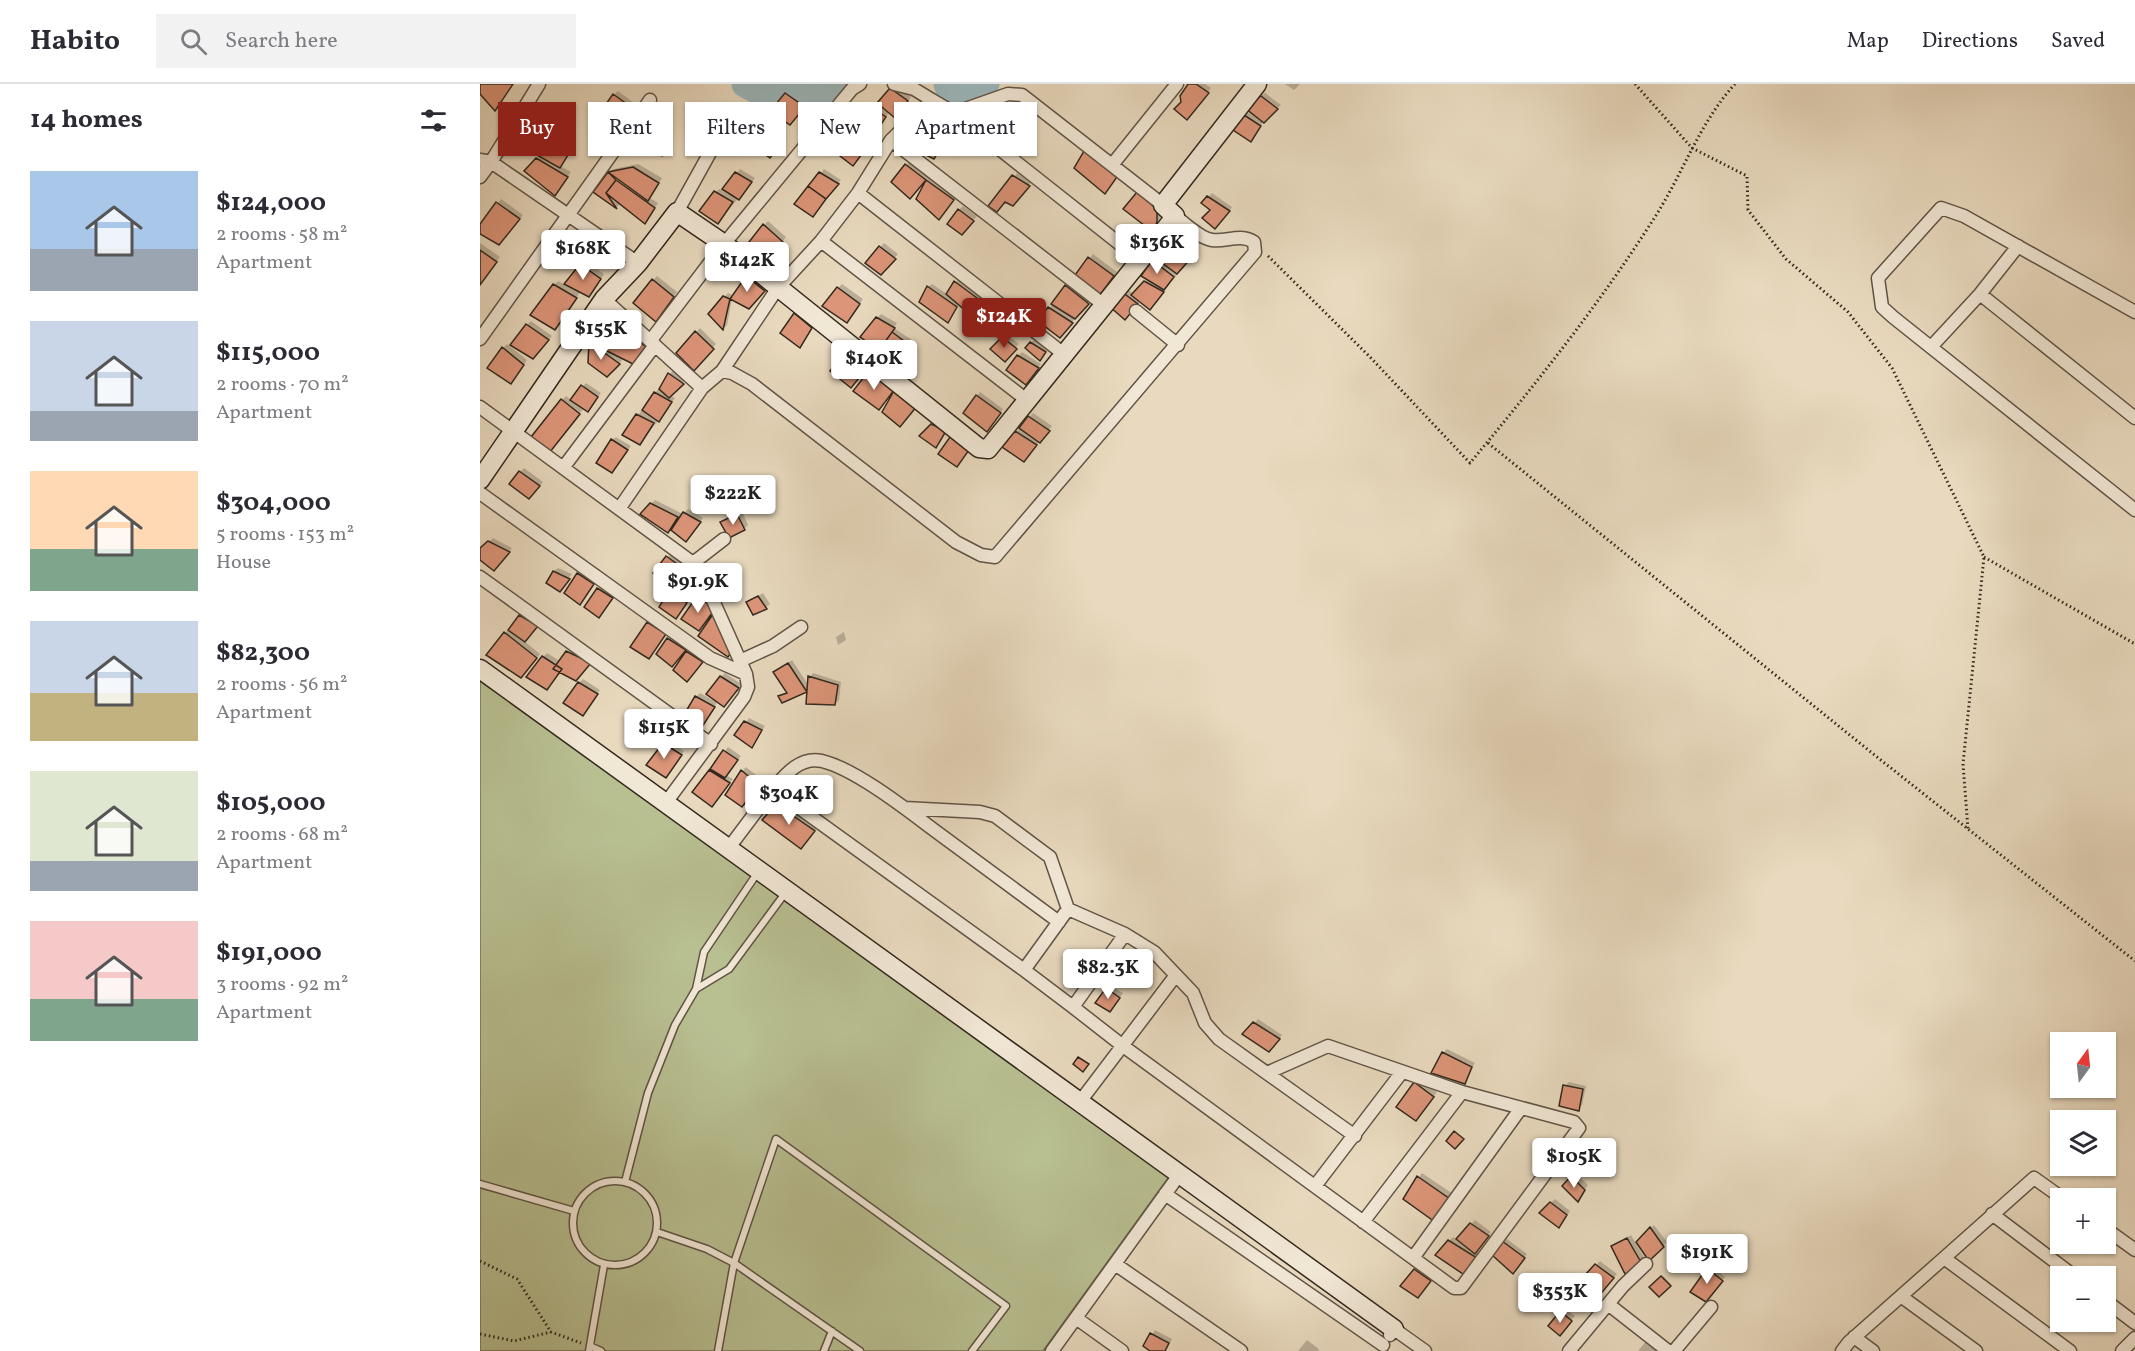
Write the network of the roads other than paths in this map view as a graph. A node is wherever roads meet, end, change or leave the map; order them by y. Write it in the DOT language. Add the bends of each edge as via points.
graph roads {
  1 [pos="539,84"];
  2 [pos="860,84"];
  3 [pos="894,84"];
  4 [pos="1177,84"];
  5 [pos="1257,84"];
  6 [pos="650,100"];
  7 [pos="932,100"];
  8 [pos="935,102"];
  9 [pos="985,102"];
  10 [pos="1031,102"];
  11 [pos="1037,107"];
  12 [pos="891,140"];
  13 [pos="708,156"];
  14 [pos="1008,156"];
  15 [pos="485,161"];
  16 [pos="1112,165"];
  17 [pos="480,177"];
  18 [pos="858,193"];
  19 [pos="1169,211"];
  20 [pos="677,212"];
  21 [pos="570,215"];
  22 [pos="821,241"];
  23 [pos="724,244"];
  24 [pos="2018,246"];
  25 [pos="1140,260"];
  26 [pos="638,263"];
  27 [pos="777,289"];
  28 [pos="1980,294"];
  29 [pos="604,299"];
  30 [pos="1104,306"];
  31 [pos="1136,311"];
  32 [pos="2135,312"];
  33 [pos="480,339"];
  34 [pos="653,342"];
  35 [pos="1178,345"];
  36 [pos="1931,346"];
  37 [pos="1065,355"];
  38 [pos="722,371"];
  39 [pos="702,388"];
  40 [pos="1028,401"];
  41 [pos="480,407"];
  42 [pos="2135,418"];
  43 [pos="515,431"];
  44 [pos="563,468"];
  45 [pos="480,480"];
  46 [pos="480,493"];
  47 [pos="619,509"];
  48 [pos="2135,510"];
  49 [pos="724,539"];
  50 [pos="693,563"];
  51 [pos="480,577"];
  52 [pos="801,627"];
  53 [pos="740,661"];
  54 [pos="480,669"];
  55 [pos="746,674"];
  56 [pos="711,744"];
  57 [pos="773,789"];
  58 [pos="665,804"];
  59 [pos="905,808"];
  60 [pos="728,849"];
  61 [pos="759,871"];
  62 [pos="787,891"];
  63 [pos="1068,909"];
  64 [pos="1059,922"];
  65 [pos="1125,934"];
  66 [pos="1024,970"];
  67 [pos="1176,975"];
  68 [pos="696,989"];
  69 [pos="1073,1006"];
  70 [pos="1123,1046"];
  71 [pos="1402,1072"];
  72 [pos="1267,1074"];
  73 [pos="1462,1092"];
  74 [pos="1079,1103"];
  75 [pos="1521,1108"];
  76 [pos="1354,1136"];
  77 [pos="1179,1175"];
  78 [pos="625,1182"];
  79 [pos="480,1184"];
  80 [pos="1315,1186"];
  81 [pos="2050,1189"];
  82 [pos="1166,1194"];
  83 [pos="574,1211"];
  84 [pos="1992,1215"];
  85 [pos="1364,1222"];
  86 [pos="657,1232"];
  87 [pos="2116,1236"];
  88 [pos="2135,1250"];
  89 [pos="1413,1258"];
  90 [pos="1944,1258"];
  91 [pos="734,1263"];
  92 [pos="604,1264"];
  93 [pos="1115,1264"];
  94 [pos="1646,1264"];
  95 [pos="2061,1266"];
  96 [pos="1902,1297"];
  97 [pos="1608,1304"];
  98 [pos="1711,1307"];
  99 [pos="2116,1309"];
  100 [pos="1076,1318"];
  101 [pos="2135,1323"];
  102 [pos="1394,1329"];
  103 [pos="832,1331"];
  104 [pos="1854,1337"];
  105 [pos="2135,1338"];
  106 [pos="590,1348"];
  107 [pos="1380,1348"];
  108 [pos="601,1351"];
  109 [pos="718,1351"];
  110 [pos="824,1351"];
  111 [pos="860,1351"];
  112 [pos="972,1351"];
  113 [pos="1052,1351"];
  114 [pos="1122,1351"];
  115 [pos="1241,1351"];
  116 [pos="1425,1351"];
  117 [pos="1569,1351"];
  118 [pos="1668,1351"];
  119 [pos="1674,1351"];
  120 [pos="1842,1351"];
  121 [pos="1873,1351"];
  122 [pos="1976,1351"];
  123 [pos="2070,1351"];
  124 [pos="2122,1351"];
  1 -- 15 [label="street"];
  2 -- 23 [label="street"];
  3 -- 7 [label="street" via="914,89"];
  4 -- 16 [label="street"];
  5 -- 19 [label="street"];
  6 -- 21 [label="street"];
  7 -- 8 [label="street"];
  7 -- 12 [label="street"];
  9 -- 10 [label="street" via="1008,94 1022,95"];
  11 -- 16 [label="street"];
  12 -- 18 [label="street"];
  12 -- 30 [label="street"];
  13 -- 20 [label="street"];
  14 -- 25 [label="street"];
  15 -- 17 [label="street"];
  15 -- 21 [label="street"];
  16 -- 19 [label="street"];
  18 -- 22 [label="street"];
  18 -- 37 [label="street"];
  19 -- 25 [label="street"];
  19 -- 35 [label="street" via="1204,237 1241,237 1254,242 1255,252"];
  20 -- 23 [label="street"];
  20 -- 26 [label="street"];
  21 -- 26 [label="street"];
  21 -- 33 [label="street"];
  22 -- 27 [label="street"];
  22 -- 40 [label="street"];
  23 -- 27 [label="street"];
  23 -- 34 [label="street"];
  24 -- 28 [label="street"];
  24 -- 32 [label="street"];
  24 -- 36 [label="street" via="1964,216 1941,208 1878,278 1882,307"];
  25 -- 30 [label="street"];
  26 -- 29 [label="street"];
  27 -- 38 [label="street"];
  27 -- 40 [label="street" via="980,448 994,445"];
  28 -- 36 [label="street"];
  28 -- 42 [label="street"];
  29 -- 34 [label="street"];
  29 -- 43 [label="street"];
  30 -- 37 [label="street"];
  31 -- 35 [label="street"];
  34 -- 39 [label="street"];
  34 -- 44 [label="street"];
  35 -- 38 [label="street" via="995,557 981,555 956,542 752,384"];
  36 -- 48 [label="street"];
  37 -- 40 [label="street"];
  38 -- 39 [label="street"];
  39 -- 47 [label="street"];
  41 -- 43 [label="street"];
  43 -- 44 [label="street"];
  43 -- 45 [label="street"];
  44 -- 47 [label="street"];
  46 -- 55 [label="street" via="710,658"];
  47 -- 50 [label="street"];
  49 -- 50 [label="street"];
  50 -- 53 [label="street"];
  51 -- 56 [label="street"];
  52 -- 53 [label="street"];
  53 -- 55 [label="street"];
  54 -- 58 [label="street"];
  55 -- 56 [label="street" via="748,687 744,697"];
  56 -- 58 [label="street"];
  57 -- 59 [label="street" via="790,768 821,761 867,783"];
  57 -- 60 [label="street"];
  57 -- 66 [label="street"];
  58 -- 60 [label="street"];
  59 -- 63 [label="street" via="995,816 1050,856"];
  59 -- 64 [label="street"];
  60 -- 61 [label="street"];
  61 -- 62 [label="street"];
  61 -- 68 [label="lane" via="704,952"];
  62 -- 68 [label="lane" via="729,969"];
  62 -- 74 [label="street"];
  63 -- 64 [label="street"];
  63 -- 65 [label="street"];
  64 -- 66 [label="street"];
  65 -- 67 [label="street" via="1154,952"];
  65 -- 69 [label="street"];
  66 -- 69 [label="street"];
  67 -- 70 [label="street"];
  67 -- 72 [label="street" via="1193,993 1205,1023 1216,1037"];
  68 -- 78 [label="lane" via="660,1058"];
  69 -- 70 [label="street"];
  70 -- 74 [label="street"];
  70 -- 80 [label="street"];
  71 -- 72 [label="street" via="1328,1046"];
  71 -- 73 [label="street"];
  71 -- 76 [label="street"];
  72 -- 76 [label="street"];
  73 -- 75 [label="street"];
  73 -- 85 [label="street"];
  74 -- 77 [label="street"];
  75 -- 89 [label="street"];
  75 -- 89 [label="street" via="1574,1122 1579,1128 1461,1288 1454,1288"];
  76 -- 80 [label="street"];
  77 -- 82 [label="street"];
  77 -- 102 [label="street"];
  78 -- 83 [label="lane" via="600,1184 588,1190"];
  78 -- 86 [label="lane" via="651,1201 658,1221"];
  79 -- 83 [label="lane"];
  80 -- 85 [label="street"];
  81 -- 84 [label="street" via="2034,1178"];
  82 -- 93 [label="street"];
  82 -- 107 [label="street"];
  83 -- 92 [label="lane" via="572,1224 578,1244 591,1259"];
  84 -- 90 [label="street"];
  84 -- 95 [label="street"];
  85 -- 89 [label="street"];
  86 -- 91 [label="lane"];
  86 -- 92 [label="lane" via="643,1256 618,1266"];
  87 -- 88 [label="street"];
  90 -- 96 [label="street"];
  90 -- 123 [label="street"];
  91 -- 103 [label="lane"];
  91 -- 109 [label="lane"];
  91 -- 112 [label="lane" via="776,1139 1006,1306"];
  92 -- 106 [label="lane"];
  93 -- 100 [label="street"];
  93 -- 115 [label="street"];
  94 -- 97 [label="street"];
  96 -- 104 [label="street"];
  96 -- 122 [label="street"];
  97 -- 117 [label="street"];
  97 -- 118 [label="street"];
  98 -- 119 [label="street"];
  99 -- 101 [label="street"];
  100 -- 113 [label="street"];
  100 -- 114 [label="street"];
  102 -- 107 [label="street"];
  102 -- 116 [label="street"];
  103 -- 110 [label="lane"];
  103 -- 111 [label="lane"];
  104 -- 120 [label="street"];
  104 -- 121 [label="street"];
  105 -- 124 [label="street"];
  106 -- 108 [label="lane"];
}
